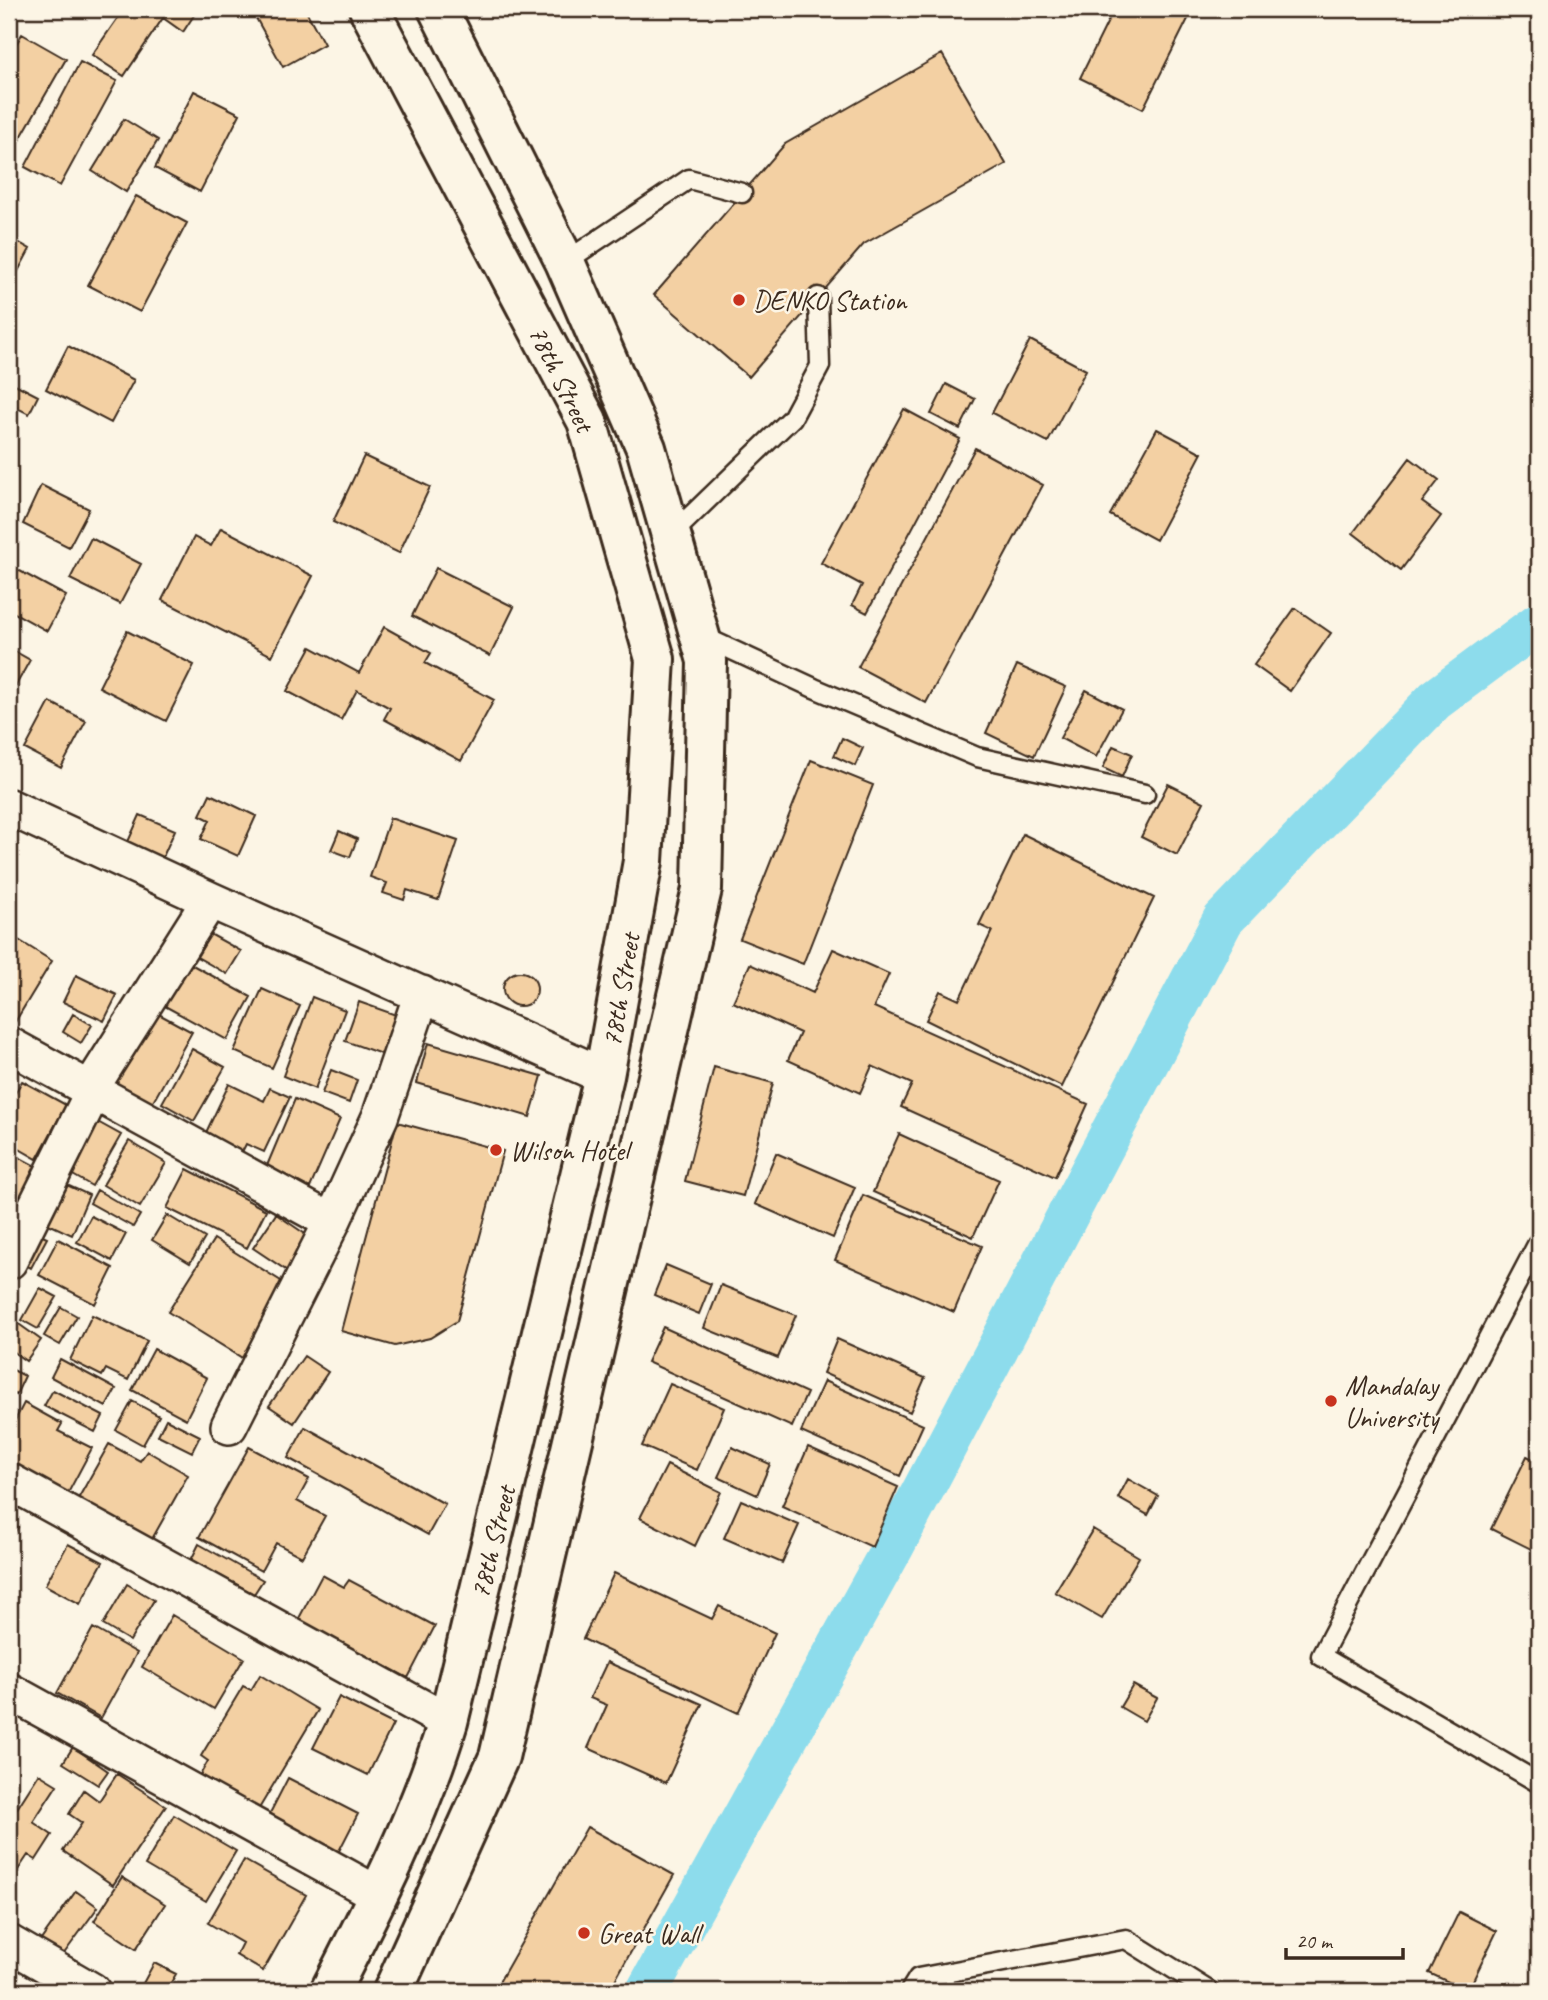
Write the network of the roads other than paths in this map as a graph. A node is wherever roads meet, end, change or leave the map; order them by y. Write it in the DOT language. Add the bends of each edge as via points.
graph roads {
  1 [pos="369,9"];
  2 [pos="438,9"];
  3 [pos="742,193"];
  4 [pos="565,262"];
  5 [pos="818,297"];
  6 [pos="671,535"];
  7 [pos="699,634"];
  8 [pos="1145,793"];
  9 [pos="9,807"];
  10 [pos="210,900"];
  11 [pos="422,994"];
  12 [pos="9,1045"];
  13 [pos="604,1076"];
  14 [pos="89,1091"];
  15 [pos="332,1222"];
  16 [pos="1539,1241"];
  17 [pos="9,1261"];
  18 [pos="229,1426"];
  19 [pos="9,1481"];
  20 [pos="9,1691"];
  21 [pos="448,1722"];
  22 [pos="1539,1783"];
  23 [pos="379,1895"];
  24 [pos="9,1943"];
  25 [pos="92,1991"];
  26 [pos="330,1991"];
  27 [pos="393,1991"];
  28 [pos="909,1991"];
  29 [pos="1209,1991"];
  1 -- 13 [label="main road, 78th Street" via="587,421 655,659 643,861"];
  2 -- 4 [label="main road, 78th Street"];
  3 -- 4 [label="lane" via="689,179"];
  4 -- 6 [label="main road, 78th Street" via="646,448"];
  5 -- 6 [label="lane" via="820,366 792,418"];
  6 -- 7 [label="main road, 78th Street"];
  7 -- 8 [label="lane" via="977,757"];
  7 -- 27 [label="main road, 78th Street" via="707,662 702,889 499,1756"];
  9 -- 10 [label="street"];
  10 -- 11 [label="street"];
  10 -- 14 [label="street"];
  11 -- 13 [label="street"];
  11 -- 15 [label="street" via="380,1117"];
  12 -- 14 [label="street"];
  13 -- 21 [label="main road, 78th Street"];
  14 -- 15 [label="street"];
  14 -- 17 [label="street" via="87,1104"];
  15 -- 18 [label="street"];
  16 -- 22 [label="lane" via="1321,1656"];
  19 -- 21 [label="street"];
  20 -- 23 [label="street"];
  21 -- 23 [label="main road, 78th Street"];
  23 -- 26 [label="main road, 78th Street"];
  24 -- 25 [label="street"];
  28 -- 29 [label="lane" via="918,1978 1126,1939"];
}
